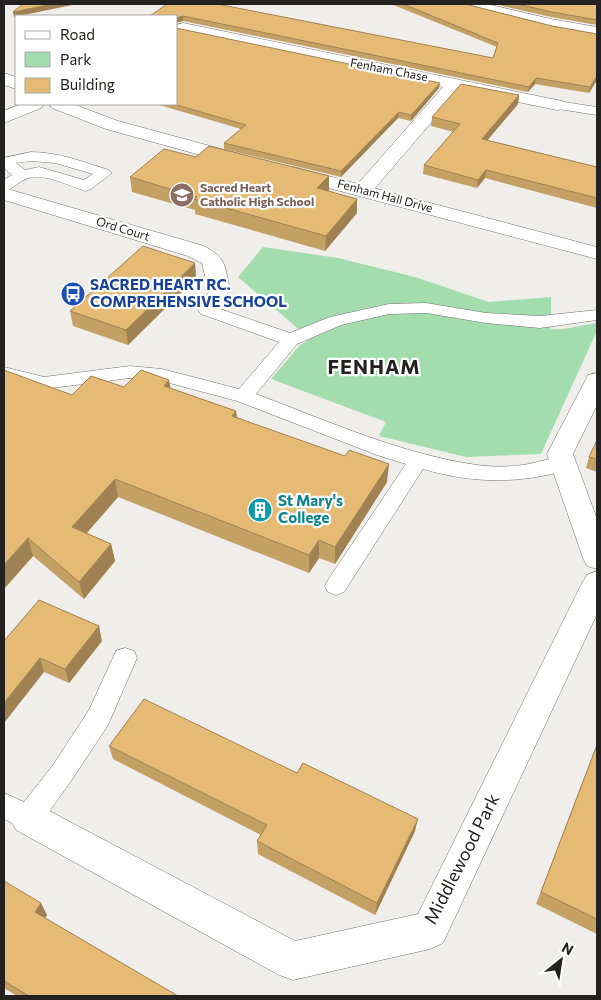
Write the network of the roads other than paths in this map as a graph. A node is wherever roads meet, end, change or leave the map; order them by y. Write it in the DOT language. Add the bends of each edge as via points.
graph roads {
  1 [pos="469,4"];
  2 [pos="183,28"];
  3 [pos="597,32"];
  4 [pos="456,83"];
  5 [pos="33,105"];
  6 [pos="61,105"];
  7 [pos="556,105"];
  8 [pos="597,110"];
  9 [pos="4,118"];
  10 [pos="256,164"];
  11 [pos="276,169"];
  12 [pos="22,175"];
  13 [pos="4,187"];
  14 [pos="363,190"];
  15 [pos="4,194"];
  16 [pos="597,253"];
  17 [pos="219,289"];
  18 [pos="597,315"];
  19 [pos="291,340"];
  20 [pos="4,373"];
  21 [pos="597,381"];
  22 [pos="243,396"];
  23 [pos="418,461"];
  24 [pos="564,464"];
  25 [pos="597,558"];
  26 [pos="597,583"];
  27 [pos="336,586"];
  28 [pos="125,658"];
  29 [pos="16,811"];
  1 -- 3 [label="street"];
  2 -- 4 [label="street, Fenham Chase"];
  4 -- 7 [label="street"];
  4 -- 14 [label="street, Fenham Chase"];
  5 -- 9 [label="street"];
  6 -- 10 [label="street" via="112,125"];
  7 -- 8 [label="lane"];
  11 -- 14 [label="street, Fenham Hall Drive"];
  12 -- 12 [label="lane" via="5,162 18,157 49,156 104,173 86,186 39,172"];
  12 -- 13 [label="lane"];
  14 -- 16 [label="street, Fenham Hall Drive"];
  15 -- 17 [label="street, Ord Court" via="196,251 212,260"];
  17 -- 19 [label="lane" via="207,310"];
  18 -- 19 [label="lane" via="540,322 486,318 426,308 389,309 336,321"];
  19 -- 22 [label="lane"];
  20 -- 22 [label="lane" via="44,383 130,372 162,375"];
  21 -- 24 [label="street" via="560,454"];
  22 -- 23 [label="lane"];
  23 -- 24 [label="lane" via="479,473 522,473"];
  23 -- 27 [label="lane"];
  24 -- 25 [label="street"];
  26 -- 29 [label="street, Middlewood Park" via="430,930 293,961"];
  28 -- 29 [label="lane" via="99,717 62,773"];
}
